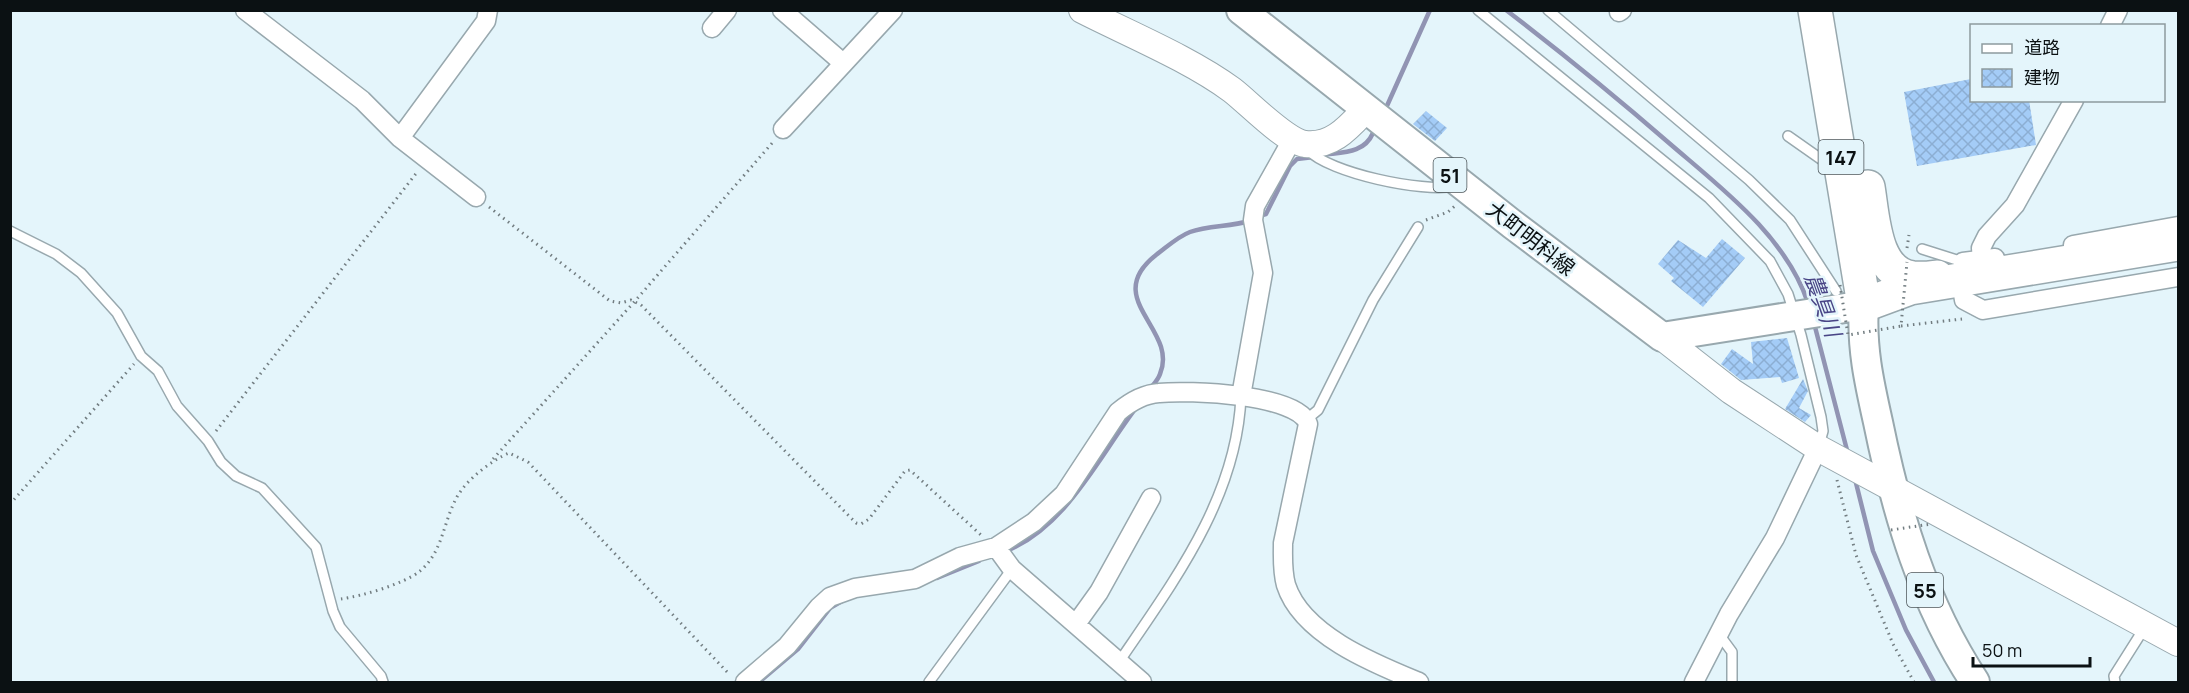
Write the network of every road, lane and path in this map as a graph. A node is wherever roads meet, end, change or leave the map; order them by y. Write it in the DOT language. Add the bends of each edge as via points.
graph roads {
  1 [pos="245,10"];
  2 [pos="488,10"];
  3 [pos="727,10"];
  4 [pos="782,10"];
  5 [pos="893,10"];
  6 [pos="1082,10"];
  7 [pos="1478,10"];
  8 [pos="1548,10"];
  9 [pos="1815,10"];
  10 [pos="1831,10"];
  11 [pos="2118,10"];
  12 [pos="1242,11"];
  13 [pos="2111,24"];
  14 [pos="712,28"];
  15 [pos="843,63"];
  16 [pos="2073,102"];
  17 [pos="1365,110"];
  18 [pos="783,129"];
  19 [pos="1788,136"];
  20 [pos="400,138"];
  21 [pos="1297,142"];
  22 [pos="427,160"];
  23 [pos="1850,168"];
  24 [pos="1459,194"];
  25 [pos="476,197"];
  26 [pos="2178,226"];
  27 [pos="1418,227"];
  28 [pos="10,231"];
  29 [pos="1909,235"];
  30 [pos="1908,242"];
  31 [pos="2178,244"];
  32 [pos="1922,249"];
  33 [pos="2178,260"];
  34 [pos="1906,262"];
  35 [pos="2178,278"];
  36 [pos="1968,283"];
  37 [pos="1843,297"];
  38 [pos="635,301"];
  39 [pos="1796,314"];
  40 [pos="1901,326"];
  41 [pos="1662,337"];
  42 [pos="141,356"];
  43 [pos="1241,396"];
  44 [pos="1306,419"];
  45 [pos="208,441"];
  46 [pos="1827,454"];
  47 [pos="492,460"];
  48 [pos="1885,486"];
  49 [pos="1151,498"];
  50 [pos="10,504"];
  51 [pos="1931,524"];
  52 [pos="1891,530"];
  53 [pos="996,548"];
  54 [pos="1012,569"];
  55 [pos="331,601"];
  56 [pos="1076,624"];
  57 [pos="2147,625"];
  58 [pos="1719,633"];
  59 [pos="2178,643"];
  60 [pos="1119,662"];
  61 [pos="383,682"];
  62 [pos="738,682"];
  63 [pos="746,682"];
  64 [pos="929,682"];
  65 [pos="1142,682"];
  66 [pos="1419,682"];
  67 [pos="1694,682"];
  68 [pos="1732,682"];
  69 [pos="1914,682"];
  70 [pos="1975,682"];
  71 [pos="2115,682"];
  1 -- 20 [label="street" via="362,100"];
  2 -- 20 [label="street" via="486,21"];
  3 -- 14 [label="street"];
  4 -- 15 [label="street"];
  5 -- 15 [label="street"];
  6 -- 21 [label="street" via="1208,75"];
  7 -- 39 [label="lane" via="1717,205 1770,261"];
  8 -- 37 [label="lane" via="1749,180 1790,220 1831,287"];
  9 -- 23 [label="highway, 147"];
  10 -- 23 [label="highway, 147"];
  11 -- 13 [label="street"];
  12 -- 17 [label="main road, 大町明科線 / 51"];
  15 -- 18 [label="street"];
  16 -- 36 [label="street" via="2015,206 1987,236"];
  17 -- 21 [label="street" via="1333,140 1321,145"];
  17 -- 24 [label="main road, 大町明科線 / 51"];
  18 -- 38 [label="path"];
  19 -- 23 [label="lane" via="1825,162"];
  20 -- 22 [label="street"];
  21 -- 24 [label="lane" via="1316,158 1358,174 1429,188 1452,187"];
  21 -- 43 [label="street" via="1255,206 1253,220 1263,273"];
  22 -- 25 [label="street"];
  22 -- 45 [label="path"];
  23 -- 36 [label="highway, 147" via="1868,186 1881,256 1911,279"];
  23 -- 37 [label="highway, 147"];
  24 -- 27 [label="path" via="1448,212"];
  24 -- 41 [label="main road, 大町明科線 / 51"];
  25 -- 38 [label="path" via="610,301"];
  26 -- 36 [label="street"];
  27 -- 44 [label="lane" via="1373,300 1318,410"];
  28 -- 42 [label="lane" via="56,254 81,273 117,313"];
  29 -- 30 [label="path"];
  31 -- 36 [label="highway, 147"];
  32 -- 36 [label="lane"];
  33 -- 36 [label="highway, 147"];
  34 -- 40 [label="path, bridge"];
  35 -- 36 [label="street" via="1983,310 1964,300"];
  36 -- 37 [label="highway, 147" via="1908,304"];
  36 -- 40 [label="path"];
  37 -- 39 [label="main road"];
  37 -- 40 [label="path, bridge" via="1848,335"];
  37 -- 48 [label="main road, 55" via="1864,358"];
  38 -- 47 [label="path"];
  38 -- 53 [label="path" via="856,523 869,519 904,471 910,470"];
  39 -- 41 [label="main road"];
  39 -- 46 [label="lane"];
  41 -- 46 [label="street" via="1731,391"];
  42 -- 45 [label="lane" via="158,371 177,406"];
  42 -- 50 [label="path"];
  43 -- 44 [label="street" via="1290,407"];
  43 -- 53 [label="street" via="1159,393 1128,403 1053,506"];
  43 -- 60 [label="lane" via="1231,453 1202,534"];
  44 -- 66 [label="street" via="1283,543 1287,586 1302,613 1317,628 1370,662"];
  45 -- 55 [label="lane" via="221,462 236,476 262,488 316,547"];
  46 -- 48 [label="street"];
  46 -- 58 [label="street"];
  46 -- 69 [label="path" via="1856,555 1881,618"];
  47 -- 55 [label="path" via="457,497 434,554 420,571 394,583"];
  47 -- 62 [label="path" via="509,453 528,462"];
  48 -- 57 [label="street"];
  48 -- 70 [label="main road, 55" via="1922,583 1955,652"];
  49 -- 56 [label="street" via="1100,592"];
  51 -- 52 [label="path, bridge"];
  53 -- 54 [label="street"];
  53 -- 63 [label="street" via="960,557 915,579 855,588 830,597 787,646"];
  54 -- 56 [label="street"];
  54 -- 64 [label="lane"];
  55 -- 61 [label="lane" via="340,627"];
  56 -- 60 [label="street"];
  57 -- 59 [label="street"];
  57 -- 71 [label="lane" via="2114,676"];
  58 -- 67 [label="street"];
  58 -- 68 [label="lane" via="1732,652"];
  60 -- 65 [label="street"];
}
